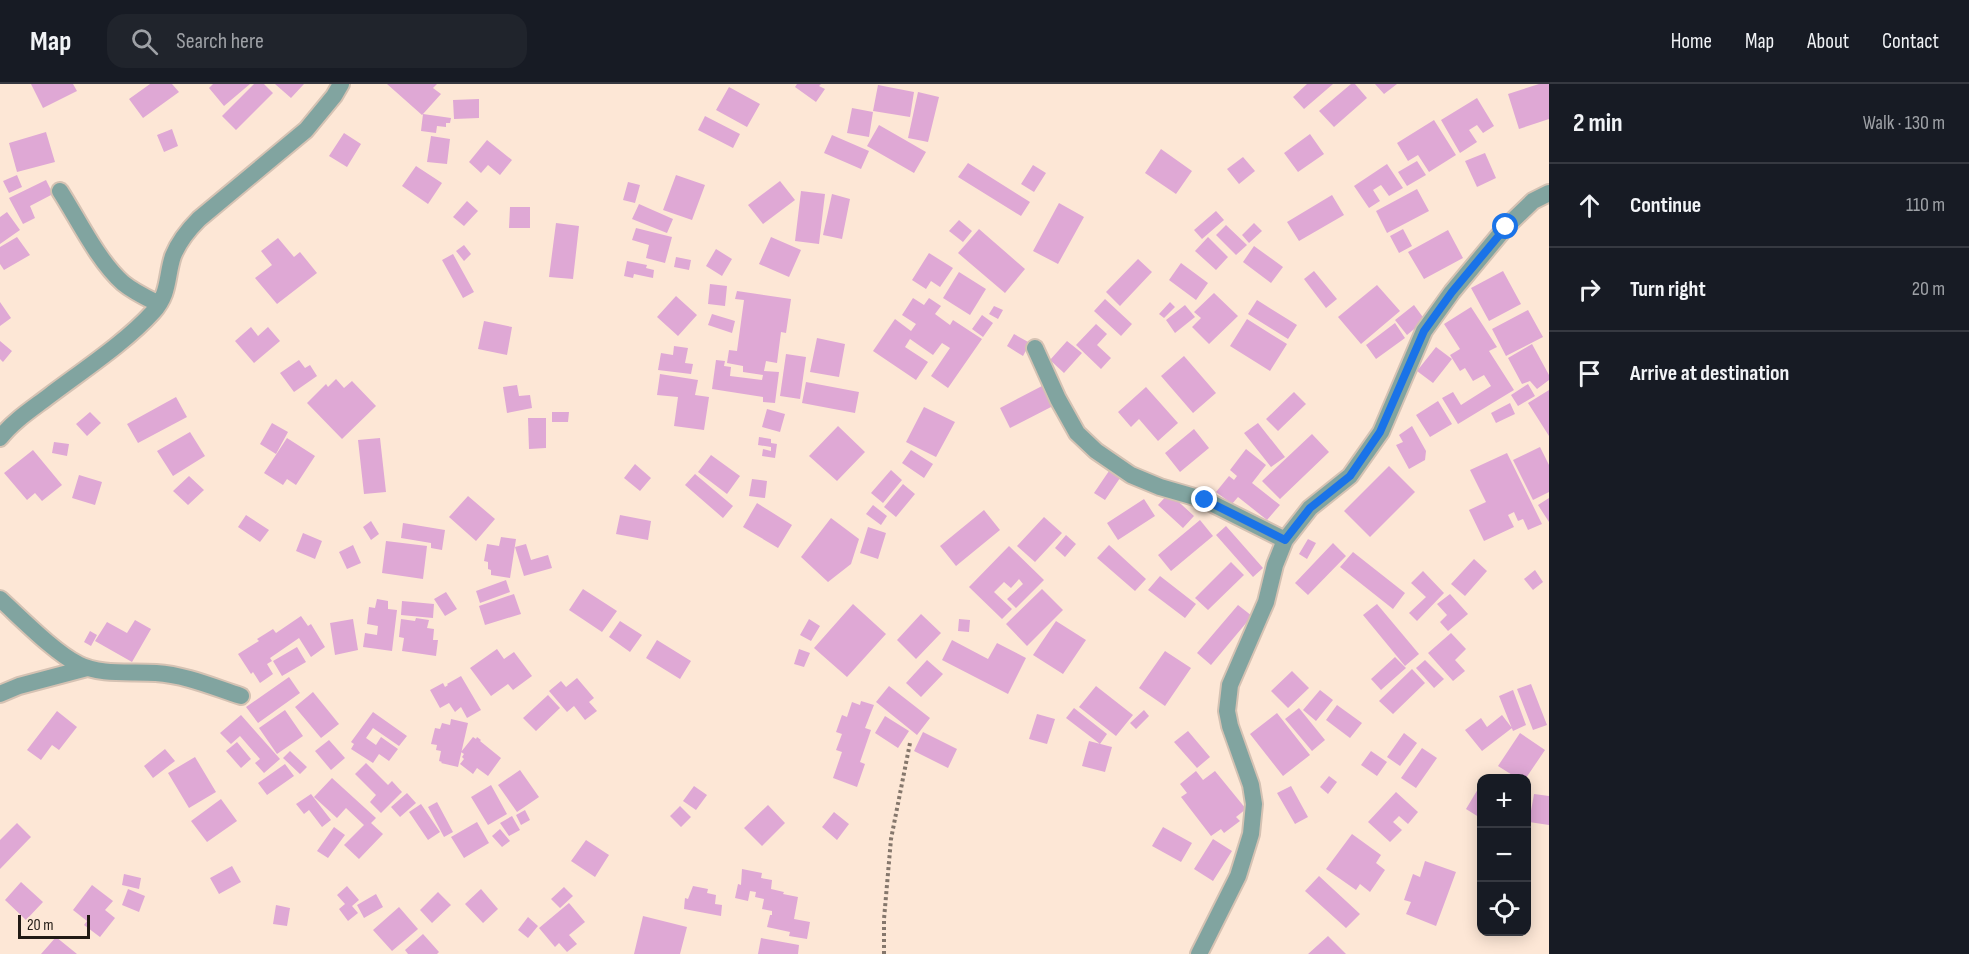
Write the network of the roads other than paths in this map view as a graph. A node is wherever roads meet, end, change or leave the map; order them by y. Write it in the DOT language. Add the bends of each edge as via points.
graph roads {
  1 [pos="341,84"];
  2 [pos="60,191"];
  3 [pos="1549,193"];
  4 [pos="159,304"];
  5 [pos="1035,348"];
  6 [pos="0,438"];
  7 [pos="1285,540"];
  8 [pos="0,599"];
  9 [pos="87,668"];
  10 [pos="0,694"];
  11 [pos="241,696"];
  12 [pos="1199,954"];
  1 -- 4 [label="street" via="306,130 185,233 173,257"];
  2 -- 4 [label="street" via="115,276"];
  3 -- 7 [label="street" via="1533,201 1506,227 1452,292 1424,331 1380,432 1350,476 1310,508"];
  4 -- 6 [label="street" via="95,362 15,422"];
  5 -- 7 [label="street" via="1077,434 1096,451 1131,475 1205,500"];
  7 -- 12 [label="street" via="1266,602 1230,685 1230,726 1254,804 1251,834 1238,876"];
  8 -- 9 [label="street" via="55,648"];
  9 -- 10 [label="street"];
  9 -- 11 [label="street" via="172,675"];
}
